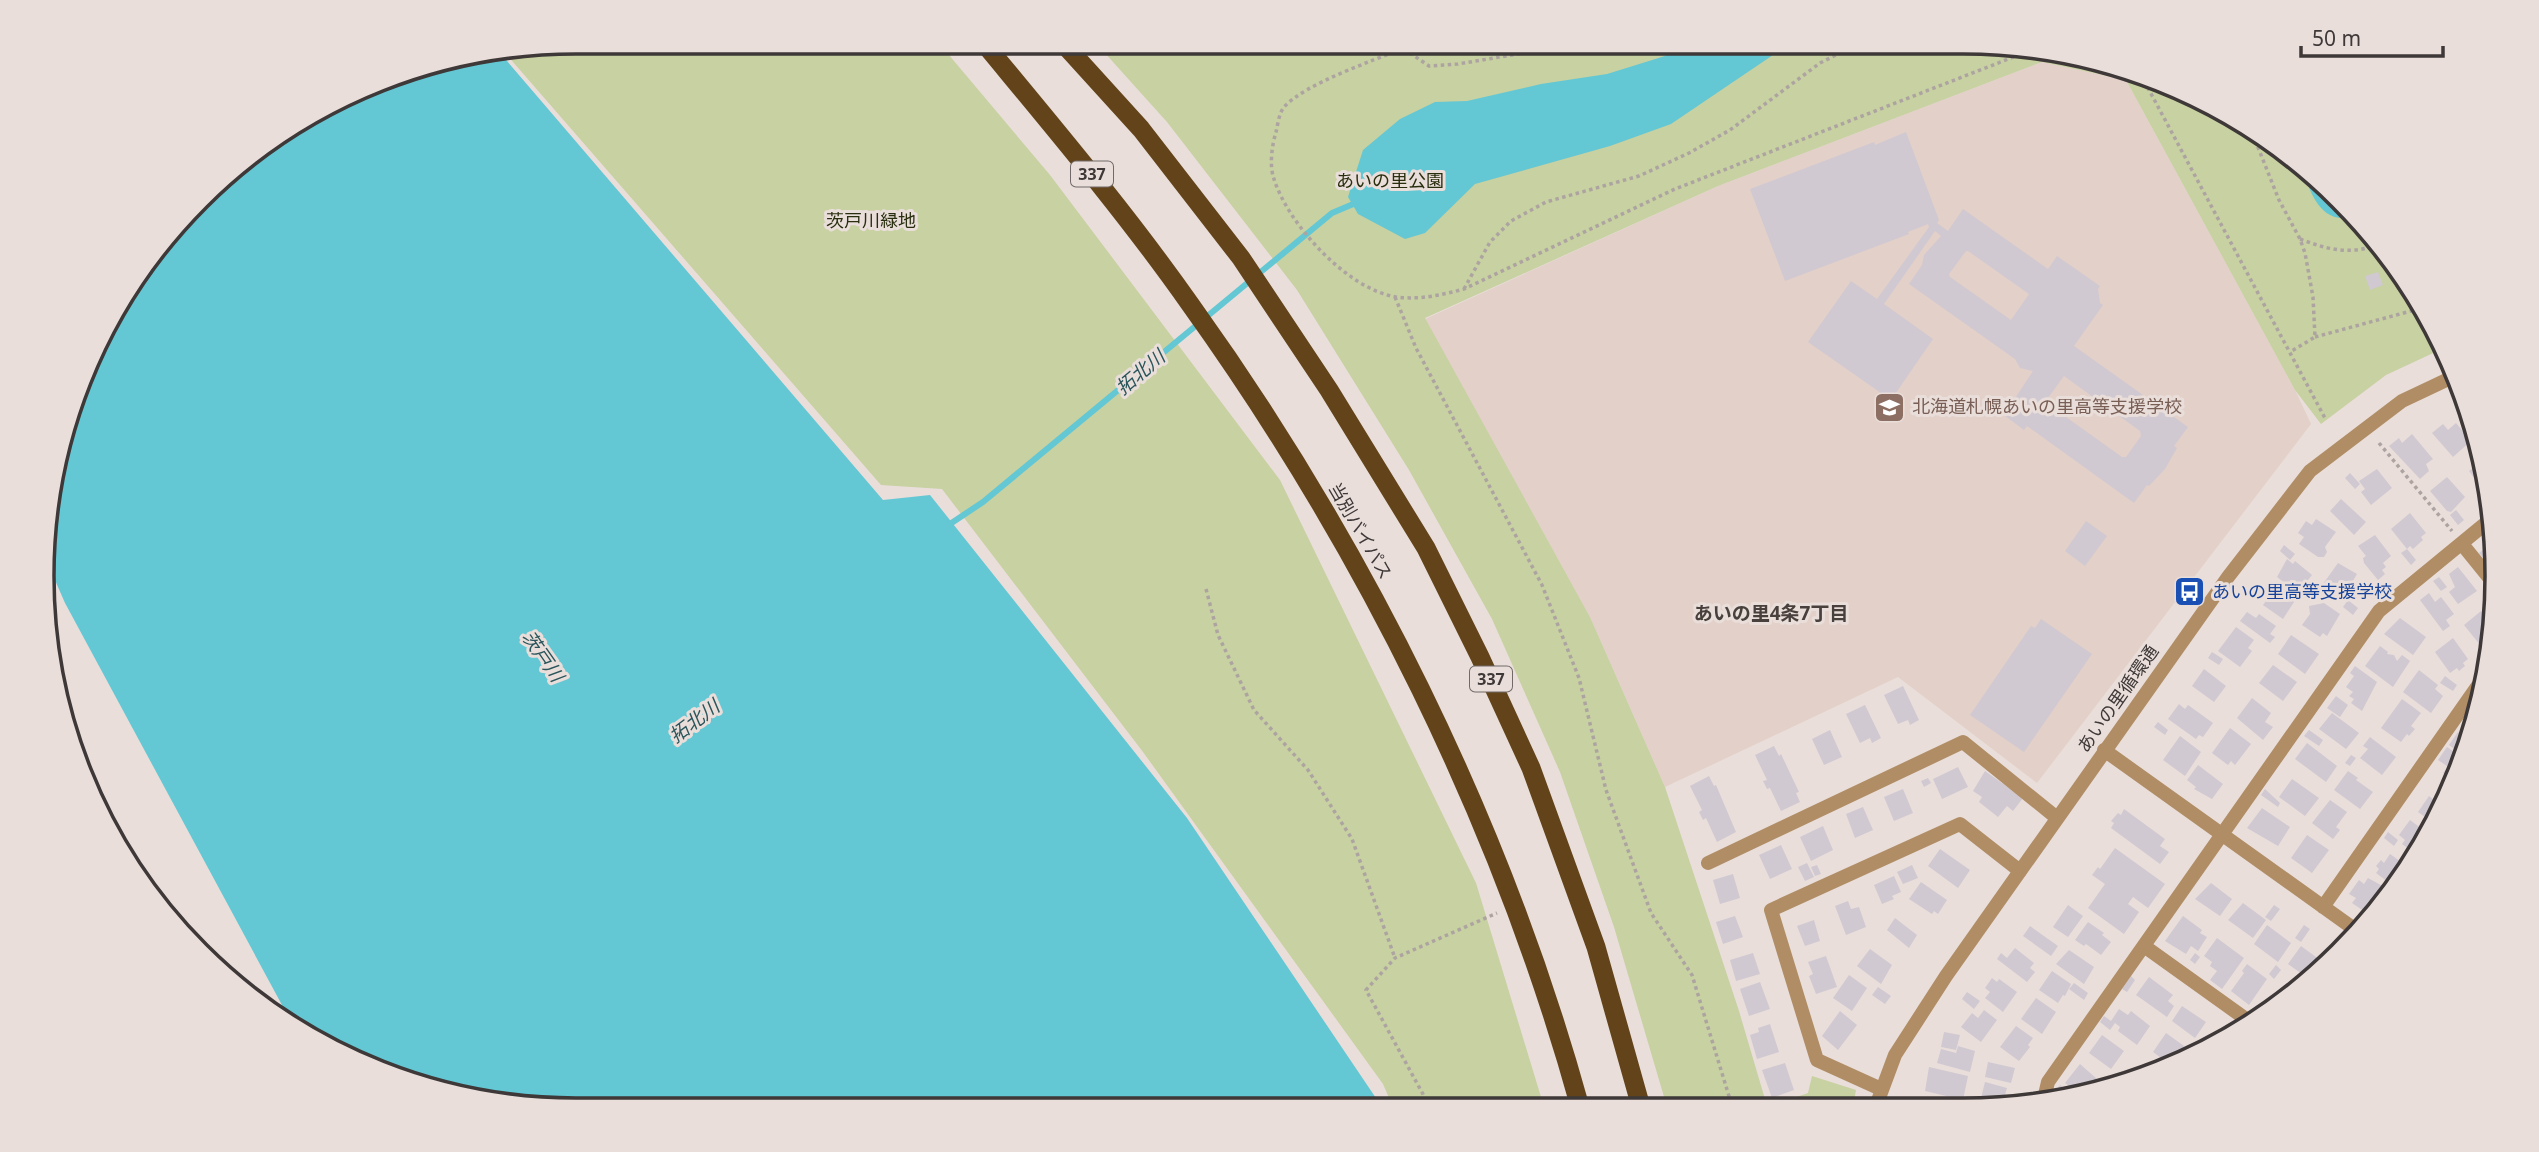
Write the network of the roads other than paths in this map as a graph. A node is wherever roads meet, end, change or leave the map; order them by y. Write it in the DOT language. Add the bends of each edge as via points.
graph roads {
  1 [pos="993,54"];
  2 [pos="1073,54"];
  3 [pos="2446,380"];
  4 [pos="2482,527"];
  5 [pos="2462,544"];
  6 [pos="2485,572"];
  7 [pos="2471,696"];
  8 [pos="2105,750"];
  9 [pos="2057,818"];
  10 [pos="2222,835"];
  11 [pos="1708,863"];
  12 [pos="2020,871"];
  13 [pos="2323,907"];
  14 [pos="2350,926"];
  15 [pos="2144,946"];
  16 [pos="2240,1018"];
  17 [pos="1881,1089"];
  18 [pos="2046,1091"];
  19 [pos="1577,1098"];
  20 [pos="1638,1098"];
  21 [pos="1878,1098"];
  1 -- 19 [label="highway, 当別バイパス / 337" via="1100,183 1195,310 1362,574 1457,768 1533,956"];
  2 -- 20 [label="highway, 337" via="1141,129 1247,267 1426,548 1531,768 1596,947"];
  3 -- 8 [label="street, あいの里循環通" via="2402,401 2310,471"];
  4 -- 5 [label="street"];
  5 -- 6 [label="street"];
  5 -- 10 [label="street" via="2379,611"];
  7 -- 13 [label="street"];
  8 -- 9 [label="street, あいの里循環通"];
  8 -- 10 [label="street"];
  9 -- 11 [label="street" via="1963,742"];
  9 -- 12 [label="street, あいの里循環通"];
  10 -- 13 [label="street"];
  10 -- 15 [label="street"];
  12 -- 17 [label="street, あいの里循環通" via="1895,1055"];
  12 -- 17 [label="street" via="1960,824 1771,911 1817,1060"];
  13 -- 14 [label="street"];
  15 -- 16 [label="street"];
  15 -- 18 [label="street"];
  17 -- 21 [label="street, あいの里循環通"];
}
